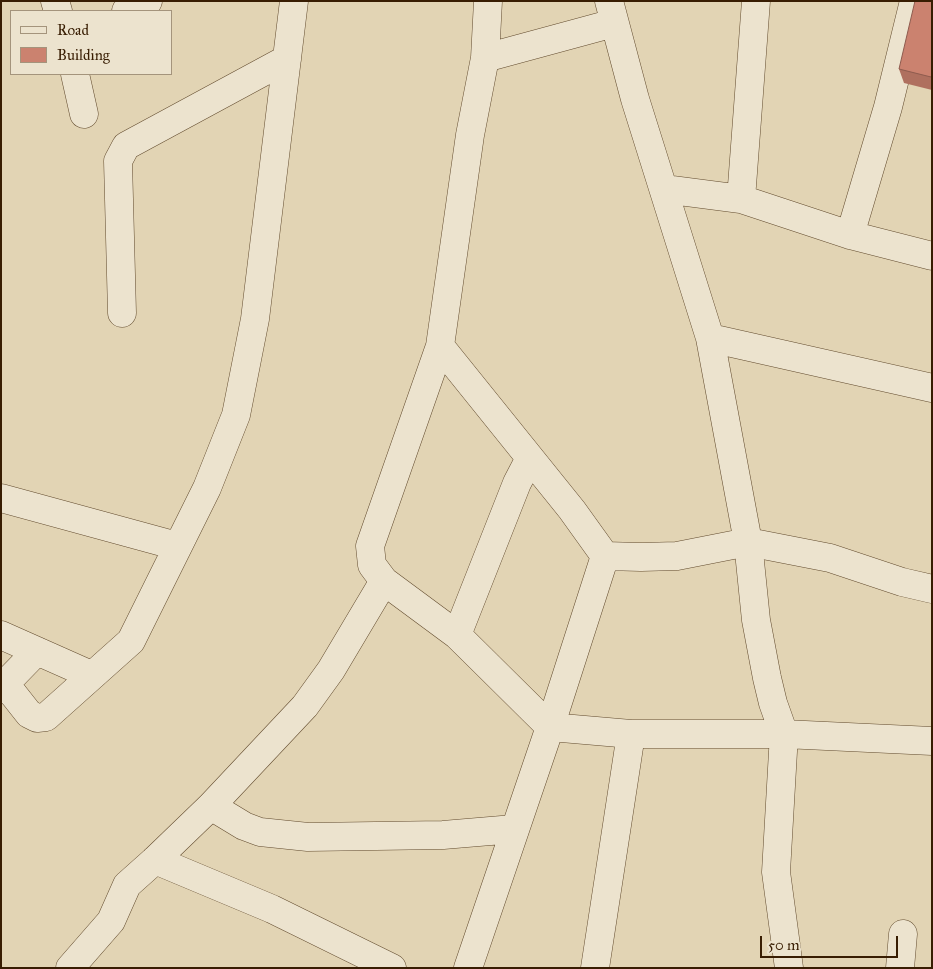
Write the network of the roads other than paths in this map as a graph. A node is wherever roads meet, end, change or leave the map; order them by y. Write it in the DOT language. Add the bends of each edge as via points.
graph roads {
  1 [pos="148,1"];
  2 [pos="294,1"];
  3 [pos="488,1"];
  4 [pos="756,1"];
  5 [pos="914,1"];
  6 [pos="128,10"];
  7 [pos="612,12"];
  8 [pos="484,58"];
  9 [pos="287,59"];
  10 [pos="75,75"];
  11 [pos="84,114"];
  12 [pos="664,189"];
  13 [pos="741,199"];
  14 [pos="850,234"];
  15 [pos="932,256"];
  16 [pos="122,312"];
  17 [pos="710,338"];
  18 [pos="440,346"];
  19 [pos="932,388"];
  20 [pos="530,458"];
  21 [pos="1,498"];
  22 [pos="748,542"];
  23 [pos="177,546"];
  24 [pos="605,556"];
  25 [pos="384,581"];
  26 [pos="932,589"];
  27 [pos="1,634"];
  28 [pos="457,635"];
  29 [pos="37,651"];
  30 [pos="91,676"];
  31 [pos="2,686"];
  32 [pos="550,727"];
  33 [pos="631,734"];
  34 [pos="784,734"];
  35 [pos="932,741"];
  36 [pos="212,806"];
  37 [pos="514,829"];
  38 [pos="155,860"];
  39 [pos="903,934"];
  40 [pos="70,968"];
  41 [pos="392,968"];
  42 [pos="468,968"];
  43 [pos="594,968"];
  44 [pos="789,968"];
  45 [pos="900,968"];
  1 -- 6 [label="street"];
  2 -- 9 [label="street"];
  3 -- 8 [label="street"];
  4 -- 13 [label="street"];
  5 -- 14 [label="street" via="888,107"];
  7 -- 8 [label="street"];
  7 -- 12 [label="street"];
  8 -- 18 [label="street"];
  9 -- 16 [label="street" via="126,146 118,161"];
  9 -- 23 [label="street" via="255,319 236,415 207,488"];
  10 -- 11 [label="street"];
  12 -- 13 [label="street"];
  12 -- 17 [label="street"];
  13 -- 14 [label="street"];
  14 -- 15 [label="street"];
  17 -- 19 [label="street"];
  17 -- 22 [label="street"];
  18 -- 20 [label="street"];
  18 -- 25 [label="street" via="370,546 372,565"];
  20 -- 24 [label="street"];
  20 -- 28 [label="street"];
  21 -- 23 [label="street"];
  22 -- 24 [label="street" via="677,556"];
  22 -- 26 [label="street" via="830,558"];
  22 -- 34 [label="street" via="756,620 773,703"];
  23 -- 30 [label="street" via="131,641"];
  24 -- 32 [label="street"];
  25 -- 28 [label="street"];
  25 -- 36 [label="street" via="331,670 305,706"];
  27 -- 29 [label="street"];
  28 -- 32 [label="street"];
  29 -- 30 [label="street"];
  29 -- 31 [label="street"];
  30 -- 31 [label="street" via="46,717 37,718 29,714"];
  32 -- 33 [label="street"];
  32 -- 37 [label="street"];
  33 -- 34 [label="street"];
  33 -- 43 [label="street"];
  34 -- 35 [label="street"];
  34 -- 44 [label="street" via="776,872"];
  36 -- 37 [label="street" via="260,832 308,837 443,835"];
  36 -- 38 [label="street"];
  37 -- 42 [label="street"];
  38 -- 40 [label="street" via="126,885 111,921"];
  38 -- 41 [label="street" via="272,909"];
  39 -- 45 [label="street"];
}
